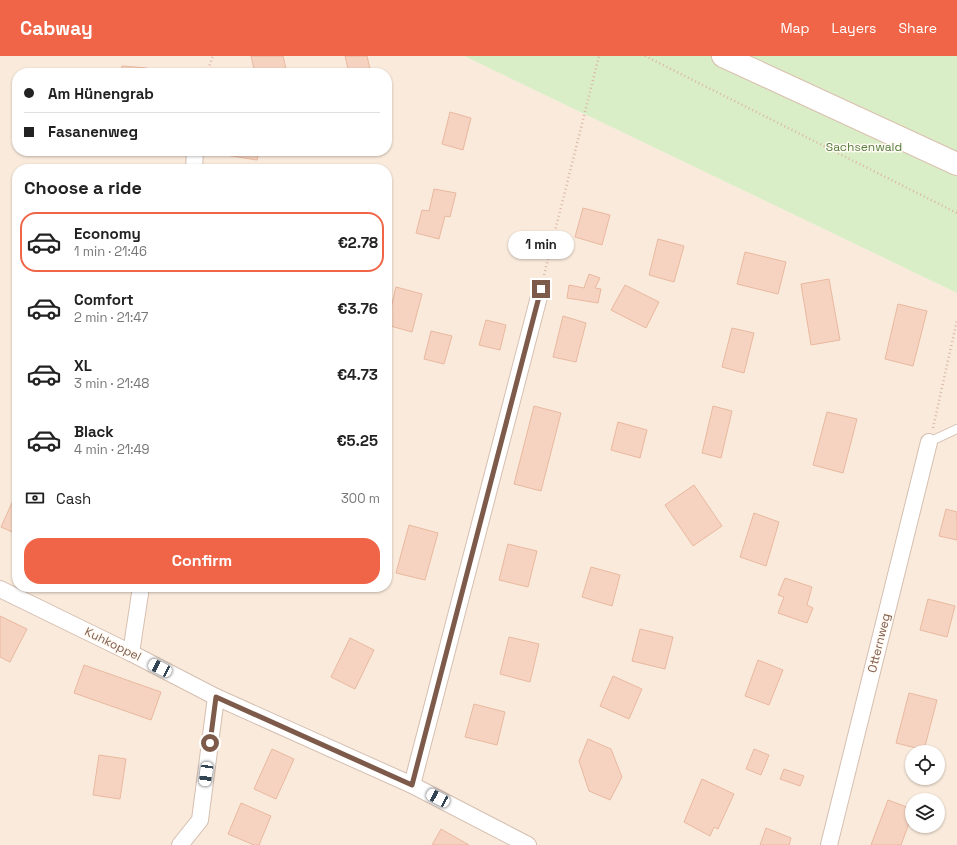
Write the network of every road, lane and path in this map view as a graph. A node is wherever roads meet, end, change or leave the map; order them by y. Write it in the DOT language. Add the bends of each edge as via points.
graph roads {
  1 [pos="213,56"];
  2 [pos="599,56"];
  3 [pos="645,56"];
  4 [pos="723,56"];
  5 [pos="209,68"];
  6 [pos="957,164"];
  7 [pos="957,213"];
  8 [pos="541,289"];
  9 [pos="957,320"];
  10 [pos="957,429"];
  11 [pos="929,442"];
  12 [pos="0,589"];
  13 [pos="140,592"];
  14 [pos="131,653"];
  15 [pos="216,697"];
  16 [pos="412,785"];
  17 [pos="180,845"];
  18 [pos="528,845"];
  19 [pos="829,845"];
  1 -- 5 [label="path"];
  2 -- 8 [label="path"];
  3 -- 7 [label="path"];
  4 -- 6 [label="main road"];
  8 -- 16 [label="street"];
  9 -- 11 [label="path"];
  10 -- 11 [label="lane"];
  11 -- 19 [label="street, Otternweg"];
  12 -- 14 [label="street, Kuhkoppel"];
  13 -- 14 [label="street"];
  14 -- 15 [label="street, Kuhkoppel"];
  15 -- 16 [label="street, Kuhkoppel"];
  15 -- 17 [label="street" via="200,820"];
  16 -- 18 [label="street, Kuhkoppel"];
}
